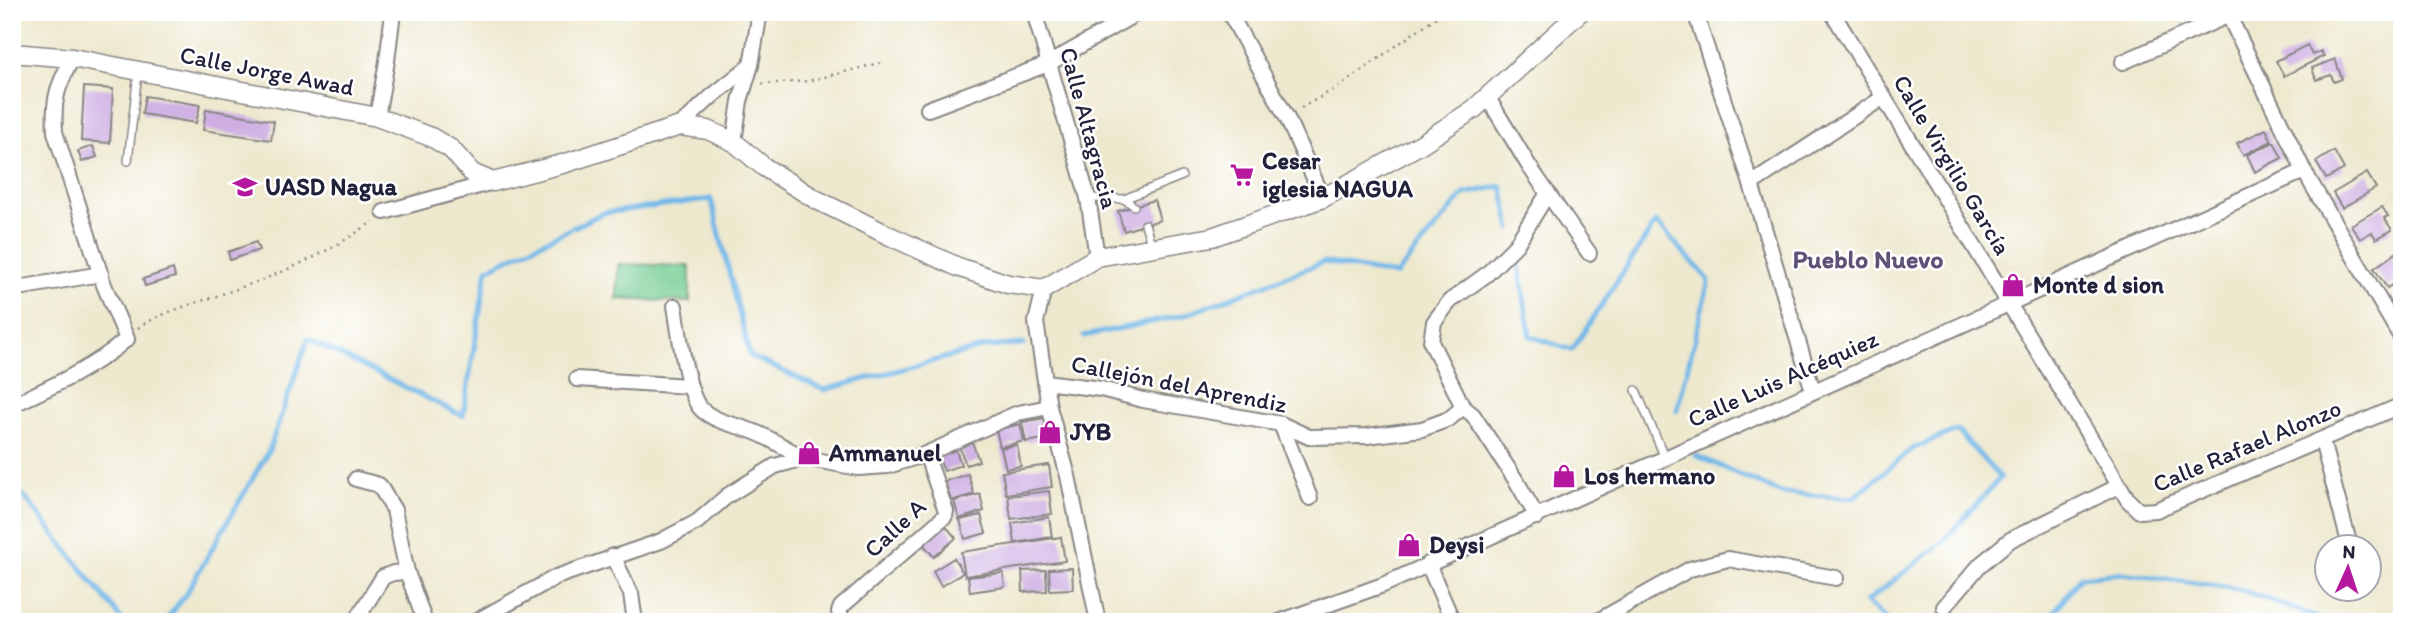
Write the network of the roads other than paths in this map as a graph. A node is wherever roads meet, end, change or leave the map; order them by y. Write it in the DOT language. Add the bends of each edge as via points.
graph roads {
  1 [pos="393,12"];
  2 [pos="760,12"];
  3 [pos="1034,12"];
  4 [pos="1139,12"];
  5 [pos="1229,12"];
  6 [pos="1580,12"];
  7 [pos="1695,12"];
  8 [pos="1832,12"];
  9 [pos="2228,13"];
  10 [pos="12,53"];
  11 [pos="72,58"];
  12 [pos="2123,62"];
  13 [pos="1048,64"];
  14 [pos="751,65"];
  15 [pos="138,71"];
  16 [pos="1488,97"];
  17 [pos="1884,97"];
  18 [pos="928,109"];
  19 [pos="377,117"];
  20 [pos="680,126"];
  21 [pos="734,142"];
  22 [pos="128,161"];
  23 [pos="2304,171"];
  24 [pos="1182,176"];
  25 [pos="493,182"];
  26 [pos="1751,184"];
  27 [pos="1548,193"];
  28 [pos="1088,198"];
  29 [pos="1323,198"];
  30 [pos="1124,199"];
  31 [pos="1135,206"];
  32 [pos="384,212"];
  33 [pos="1145,224"];
  34 [pos="1152,247"];
  35 [pos="1588,253"];
  36 [pos="1097,257"];
  37 [pos="101,274"];
  38 [pos="12,289"];
  39 [pos="1044,289"];
  40 [pos="2009,302"];
  41 [pos="675,306"];
  42 [pos="2402,339"];
  43 [pos="577,379"];
  44 [pos="1045,382"];
  45 [pos="689,386"];
  46 [pos="1636,390"];
  47 [pos="1813,391"];
  48 [pos="12,405"];
  49 [pos="2402,405"];
  50 [pos="1049,407"];
  51 [pos="1463,407"];
  52 [pos="1281,424"];
  53 [pos="2322,441"];
  54 [pos="926,454"];
  55 [pos="805,458"];
  56 [pos="1665,458"];
  57 [pos="356,480"];
  58 [pos="2119,486"];
  59 [pos="1310,498"];
  60 [pos="1537,517"];
  61 [pos="2346,532"];
  62 [pos="613,556"];
  63 [pos="1428,564"];
  64 [pos="407,572"];
  65 [pos="1836,578"];
  66 [pos="1944,607"];
  67 [pos="360,614"];
  68 [pos="425,622"];
  69 [pos="475,622"];
  70 [pos="635,622"];
  71 [pos="844,622"];
  72 [pos="1098,622"];
  73 [pos="1279,622"];
  74 [pos="1453,622"];
  75 [pos="1596,622"];
  1 -- 19 [label="street"];
  2 -- 14 [label="street"];
  3 -- 13 [label="street, Calle Altagracia"];
  4 -- 13 [label="street"];
  5 -- 29 [label="street" via="1287,118"];
  6 -- 16 [label="street"];
  7 -- 26 [label="street"];
  8 -- 17 [label="street, Calle Virgilio García"];
  9 -- 12 [label="street"];
  9 -- 23 [label="street"];
  10 -- 11 [label="street, Calle Jorge Awad"];
  11 -- 15 [label="street, Calle Jorge Awad"];
  11 -- 37 [label="street" via="56,90 55,132"];
  13 -- 18 [label="street"];
  13 -- 28 [label="street, Calle Altagracia"];
  14 -- 20 [label="street"];
  14 -- 21 [label="street"];
  15 -- 19 [label="street, Calle Jorge Awad"];
  15 -- 22 [label="lane"];
  16 -- 27 [label="street"];
  16 -- 29 [label="street" via="1422,144"];
  17 -- 26 [label="street"];
  17 -- 40 [label="street, Calle Virgilio García"];
  19 -- 25 [label="street, Calle Jorge Awad" via="430,137 451,149 472,173"];
  20 -- 21 [label="street" via="708,130"];
  20 -- 25 [label="street"];
  21 -- 39 [label="street" via="815,199 890,236 958,267 1009,284"];
  23 -- 40 [label="street, Calle Luis Alcéquiez"];
  23 -- 42 [label="street"];
  24 -- 30 [label="lane"];
  25 -- 32 [label="street"];
  26 -- 47 [label="street"];
  27 -- 35 [label="street"];
  27 -- 51 [label="street" via="1516,245 1450,301 1434,322 1432,342"];
  28 -- 30 [label="lane"];
  28 -- 36 [label="street, Calle Altagracia"];
  29 -- 34 [label="street" via="1212,237"];
  30 -- 31 [label="lane"];
  33 -- 34 [label="lane"];
  34 -- 36 [label="street"];
  36 -- 39 [label="street"];
  37 -- 38 [label="street"];
  37 -- 48 [label="street" via="127,339 102,359"];
  39 -- 44 [label="street" via="1036,322"];
  40 -- 47 [label="street, Calle Luis Alcéquiez"];
  40 -- 58 [label="street, Calle Virgilio García"];
  41 -- 45 [label="street"];
  43 -- 45 [label="street"];
  44 -- 50 [label="street"];
  44 -- 52 [label="street, Callejón del Aprendiz"];
  45 -- 55 [label="street" via="701,409"];
  46 -- 56 [label="lane"];
  47 -- 56 [label="street, Calle Luis Alcéquiez"];
  49 -- 53 [label="street, Calle Rafael Alonzo"];
  50 -- 54 [label="street" via="1018,412"];
  50 -- 72 [label="street"];
  51 -- 52 [label="street, Callejón del Aprendiz" via="1449,419 1422,429 1367,436 1309,437"];
  51 -- 60 [label="street" via="1473,415"];
  52 -- 59 [label="street"];
  53 -- 58 [label="street, Calle Rafael Alonzo" via="2156,510 2139,511"];
  53 -- 61 [label="street"];
  54 -- 55 [label="street" via="888,466 858,468"];
  54 -- 71 [label="street, Calle A" via="945,516 841,607"];
  55 -- 62 [label="street" via="775,466 727,496 697,522 661,541"];
  56 -- 60 [label="street, Calle Luis Alcéquiez"];
  57 -- 64 [label="street" via="379,485 394,510"];
  58 -- 66 [label="street" via="2010,540 1980,565"];
  60 -- 63 [label="street, Calle Luis Alcéquiez"];
  62 -- 69 [label="street" via="556,578"];
  62 -- 70 [label="street" via="631,594"];
  63 -- 73 [label="street, Calle Luis Alcéquiez"];
  63 -- 74 [label="street"];
  64 -- 67 [label="street" via="383,577"];
  64 -- 68 [label="street"];
  65 -- 75 [label="street" via="1728,559 1690,569"];
}
